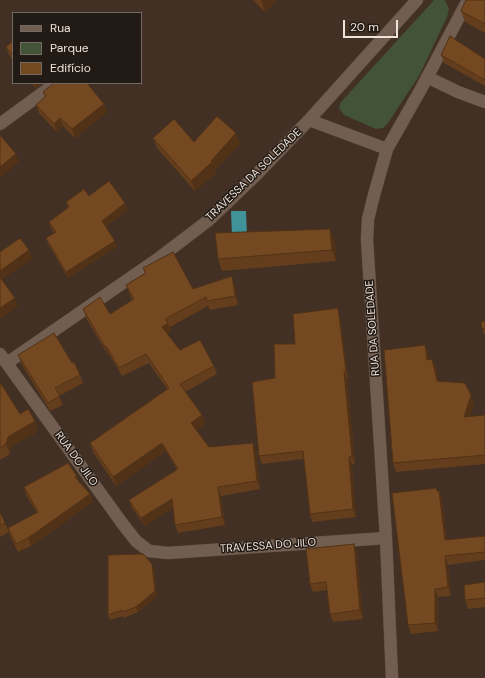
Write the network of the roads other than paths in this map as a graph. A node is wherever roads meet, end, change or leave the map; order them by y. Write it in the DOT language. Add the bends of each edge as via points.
graph roads {
  1 [pos="417,0"];
  2 [pos="468,0"];
  3 [pos="427,77"];
  4 [pos="55,84"];
  5 [pos="485,102"];
  6 [pos="309,120"];
  7 [pos="0,124"];
  8 [pos="387,149"];
  9 [pos="3,359"];
  10 [pos="386,538"];
  11 [pos="150,551"];
  12 [pos="392,678"];
  1 -- 6 [label="street, TRAVESSA DA SOLEDADE"];
  2 -- 3 [label="street, RUA DA SOLEDADE"];
  3 -- 5 [label="street"];
  3 -- 8 [label="street, RUA DA SOLEDADE"];
  4 -- 7 [label="street"];
  6 -- 8 [label="street"];
  6 -- 9 [label="street, TRAVESSA DA SOLEDADE" via="209,220 159,258"];
  8 -- 10 [label="street, RUA DA SOLEDADE" via="368,219 367,240"];
  9 -- 11 [label="street, RUA DO JILO" via="122,523 136,541"];
  10 -- 11 [label="street, TRAVESSA DO JILO" via="168,553"];
  10 -- 12 [label="street, RUA DA SOLEDADE"];
}
